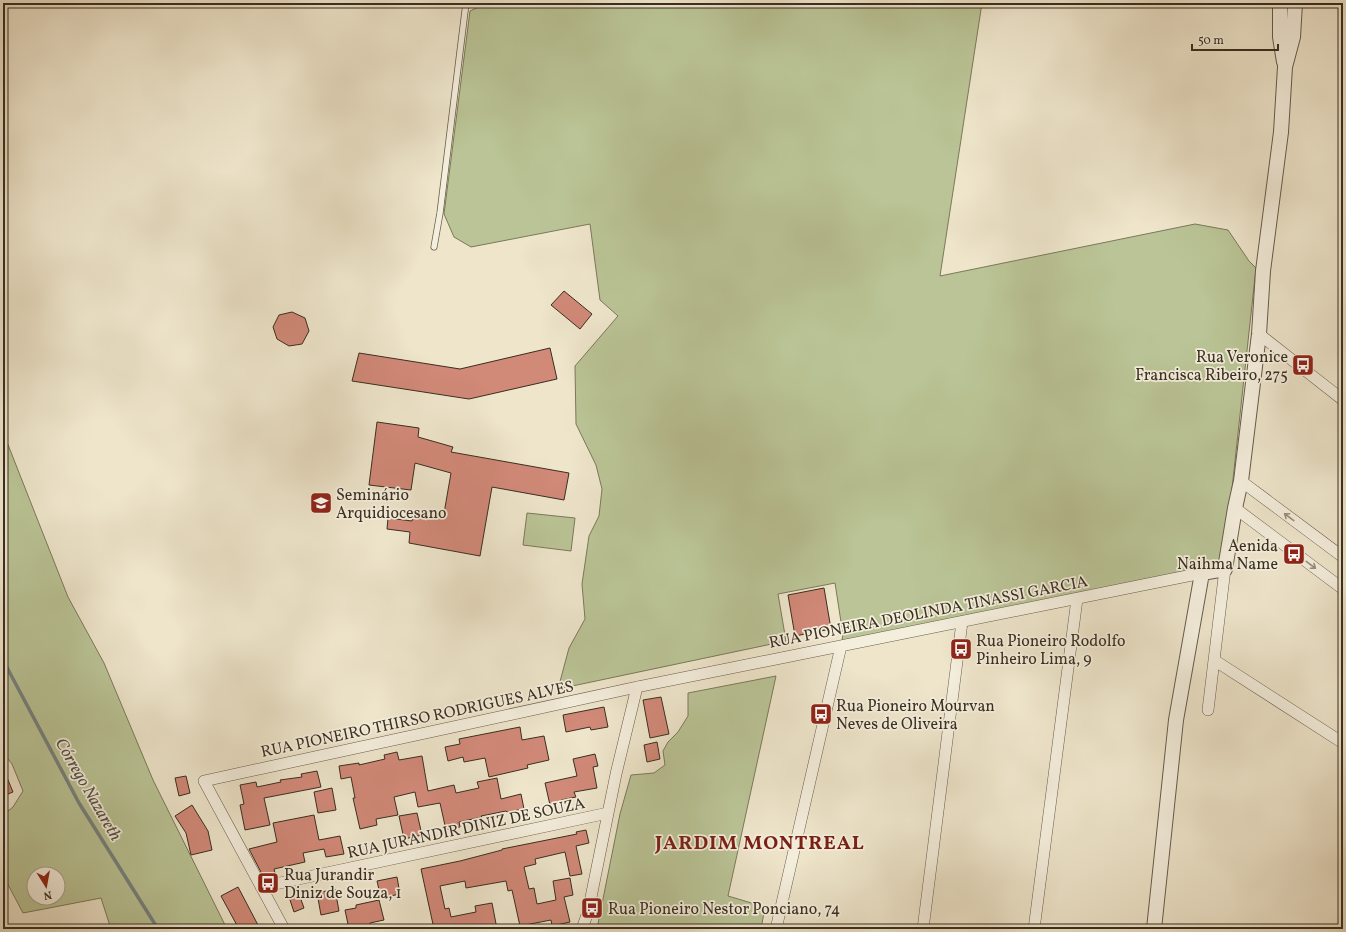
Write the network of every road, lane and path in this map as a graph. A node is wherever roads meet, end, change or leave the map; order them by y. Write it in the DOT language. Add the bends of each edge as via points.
graph roads {
  1 [pos="466,3"];
  2 [pos="1280,3"];
  3 [pos="1295,3"];
  4 [pos="1285,66"];
  5 [pos="434,247"];
  6 [pos="1259,334"];
  7 [pos="1343,400"];
  8 [pos="1241,481"];
  9 [pos="1235,508"];
  10 [pos="1343,557"];
  11 [pos="1225,569"];
  12 [pos="1202,573"];
  13 [pos="1343,589"];
  14 [pos="1077,599"];
  15 [pos="962,622"];
  16 [pos="841,646"];
  17 [pos="1214,660"];
  18 [pos="637,687"];
  19 [pos="1208,710"];
  20 [pos="1343,742"];
  21 [pos="608,812"];
  22 [pos="261,887"];
  23 [pos="284,929"];
  24 [pos="582,929"];
  25 [pos="776,929"];
  26 [pos="923,929"];
  27 [pos="1034,929"];
  28 [pos="1152,929"];
  1 -- 5 [label="lane"];
  2 -- 4 [label="street" via="1280,37"];
  3 -- 4 [label="street" via="1293,37"];
  4 -- 6 [label="street" via="1280,132 1263,271"];
  6 -- 7 [label="street"];
  6 -- 8 [label="street"];
  8 -- 9 [label="street"];
  10 -- 8 [label="street, one-way"];
  9 -- 11 [label="street"];
  9 -- 13 [label="street, one-way"];
  11 -- 12 [label="street, RUA PIONEIRA DEOLINDA TINASSI GARCIA"];
  11 -- 17 [label="street"];
  12 -- 14 [label="street, RUA PIONEIRA DEOLINDA TINASSI GARCIA"];
  12 -- 28 [label="street" via="1176,720"];
  14 -- 15 [label="street, RUA PIONEIRA DEOLINDA TINASSI GARCIA"];
  14 -- 27 [label="street"];
  15 -- 16 [label="street, RUA PIONEIRA DEOLINDA TINASSI GARCIA"];
  15 -- 26 [label="street"];
  16 -- 18 [label="street, RUA PIONEIRA DEOLINDA TINASSI GARCIA"];
  16 -- 25 [label="street"];
  17 -- 19 [label="street"];
  17 -- 20 [label="street"];
  18 -- 21 [label="street"];
  18 -- 22 [label="street, RUA PIONEIRO THIRSO RODRIGUES ALVES" via="204,781"];
  21 -- 22 [label="street, RUA JURANDIR DINIZ DE SOUZA"];
  21 -- 24 [label="street" via="588,912"];
  22 -- 23 [label="street"];
}
